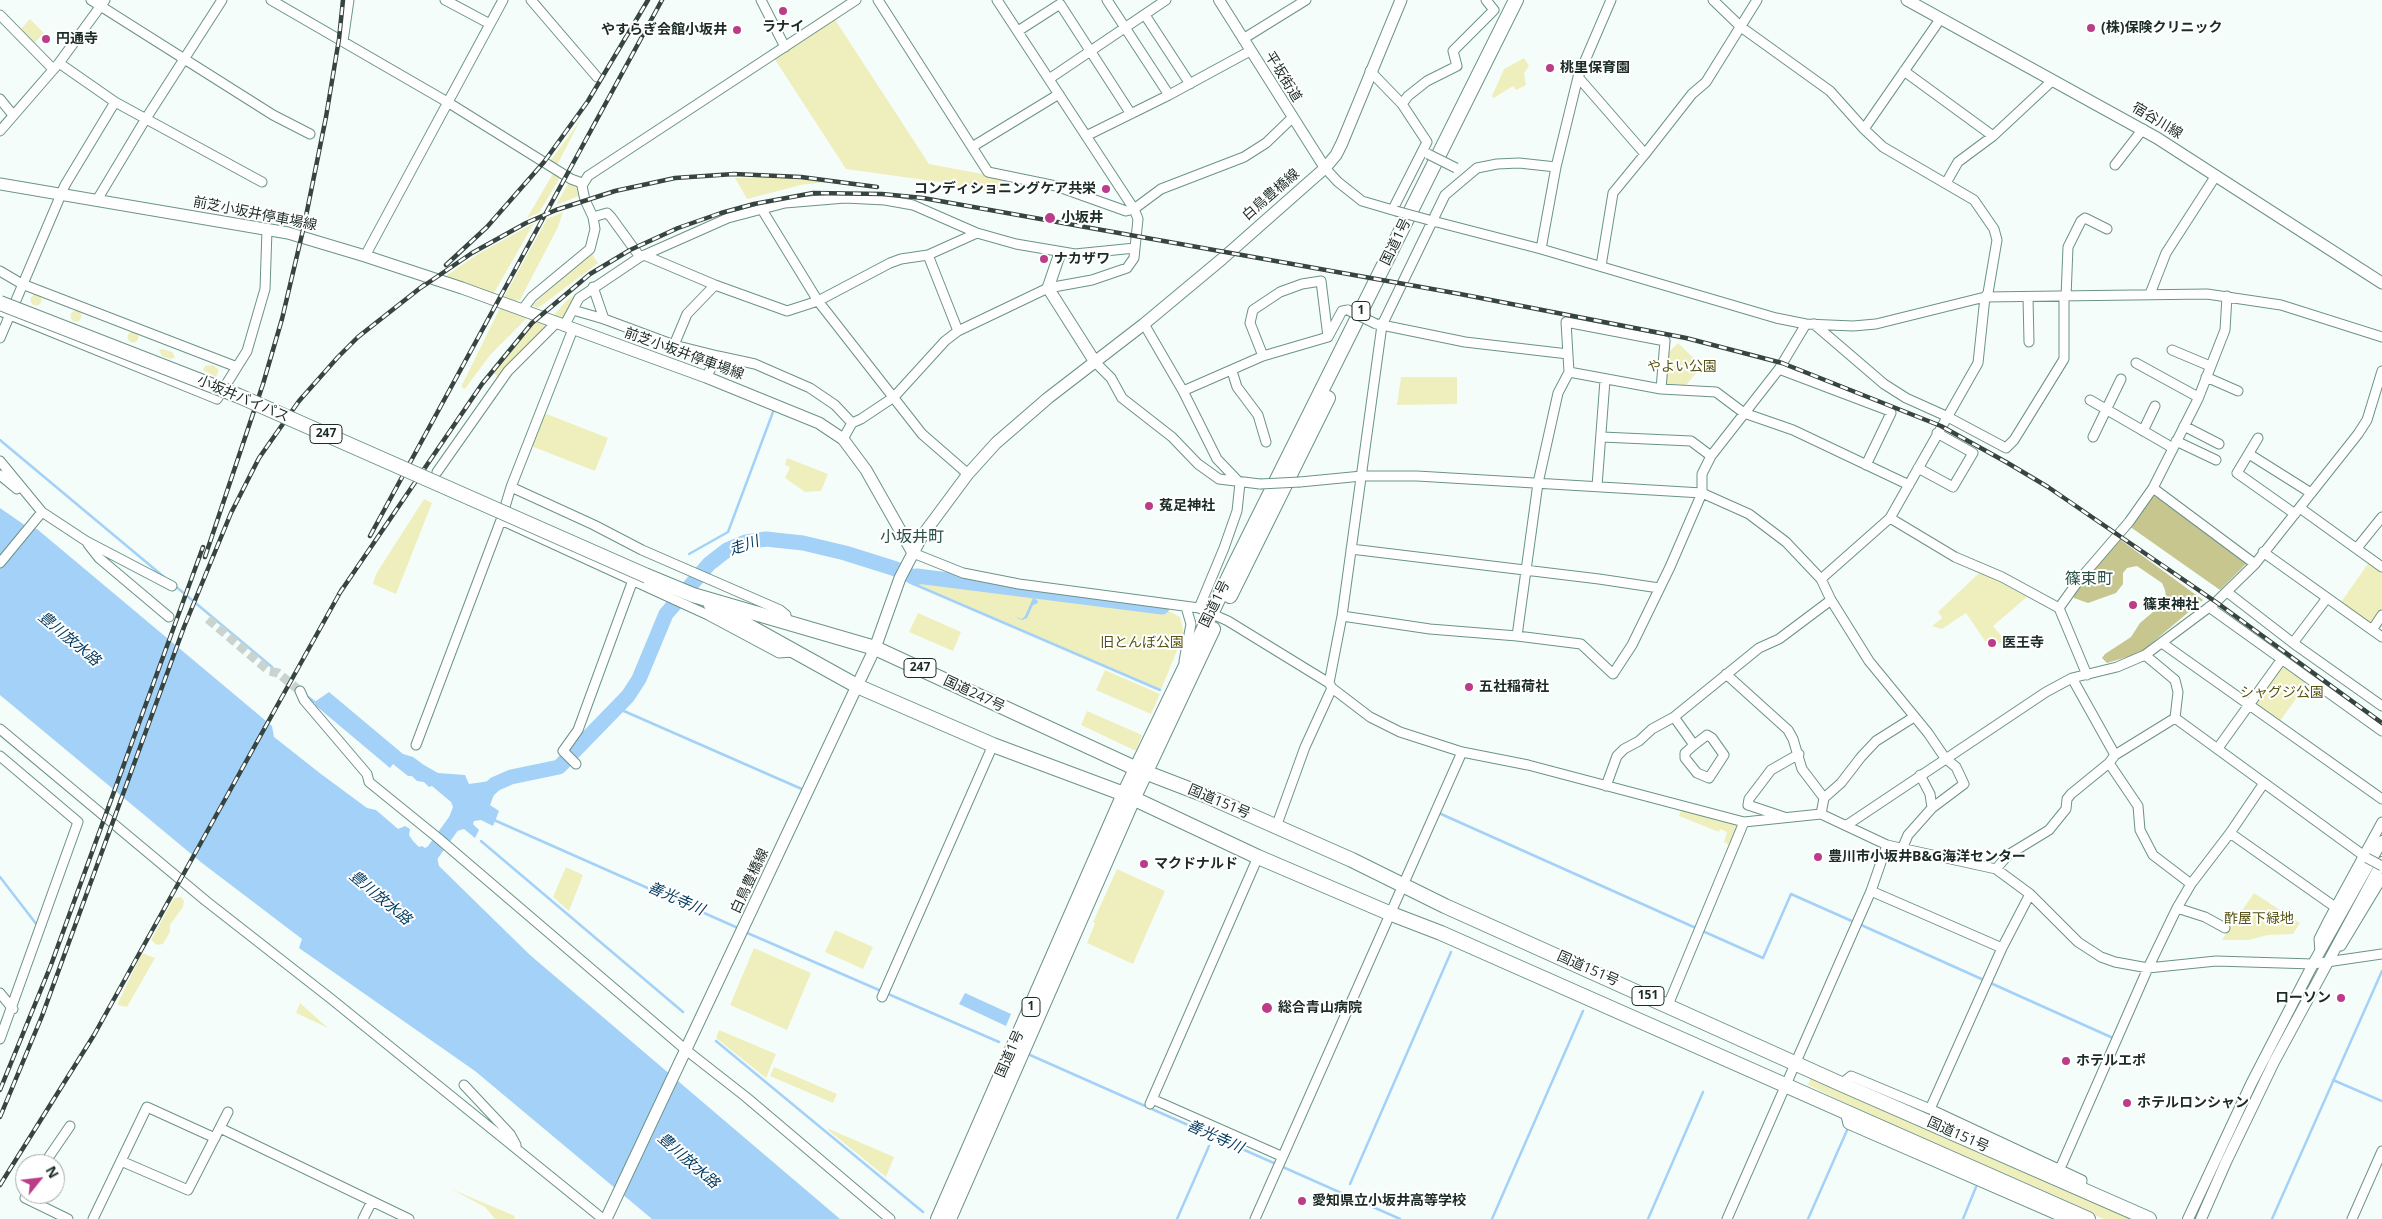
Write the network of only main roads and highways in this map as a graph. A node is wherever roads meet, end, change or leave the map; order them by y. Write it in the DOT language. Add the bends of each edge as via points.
graph roads {
  1 [pos="1401,0"];
  2 [pos="1516,0"];
  3 [pos="1525,0"];
  4 [pos="1907,0"];
  5 [pos="0,184"];
  6 [pos="1060,252"];
  7 [pos="2382,283"];
  8 [pos="0,303"];
  9 [pos="1095,362"];
  10 [pos="913,554"];
  11 [pos="648,576"];
  12 [pos="693,595"];
  13 [pos="1210,612"];
  14 [pos="875,648"];
  15 [pos="857,686"];
  16 [pos="1142,770"];
  17 [pos="1129,797"];
  18 [pos="605,1218"];
  19 [pos="938,1219"];
  20 [pos="949,1219"];
  21 [pos="2088,1219"];
  22 [pos="2149,1219"];
  1 -- 9 [label="main road, 白鳥豊橋線" via="1336,155 1144,324"];
  2 -- 13 [label="highway, 国道1号 / 1"];
  3 -- 13 [label="highway, 国道1号 / 1"];
  4 -- 7 [label="main road, 宿谷川線" via="2143,129"];
  5 -- 10 [label="main road, 前芝小坂井停車場線" via="288,233 522,310 706,377 819,423 843,439 866,470"];
  6 -- 9 [label="main road" via="1048,288"];
  8 -- 11 [label="highway, 小坂井バイパス / 247, bridge" via="239,396"];
  9 -- 10 [label="main road" via="996,443 968,474 922,536"];
  10 -- 14 [label="main road, 白鳥豊橋線" via="900,578"];
  11 -- 12 [label="highway, 国道247号 / 247"];
  12 -- 14 [label="highway, 国道247号 / 247"];
  12 -- 15 [label="highway, 国道247号 / 247"];
  13 -- 16 [label="highway, 国道1号 / 1"];
  13 -- 16 [label="highway, 国道1号 / 1"];
  14 -- 15 [label="main road, 白鳥豊橋線"];
  14 -- 16 [label="highway, 国道247号 / 247"];
  15 -- 17 [label="highway, 国道247号 / 247" via="993,745"];
  15 -- 18 [label="main road, 白鳥豊橋線"];
  16 -- 17 [label="highway, 国道1号 / 1"];
  16 -- 22 [label="highway, 国道151号 / 151" via="1276,826 1445,906"];
  17 -- 19 [label="highway, 国道1号 / 1"];
  17 -- 20 [label="highway, 国道1号 / 1"];
  17 -- 21 [label="highway, 国道151号 / 151" via="1258,857 1442,933"];
}
